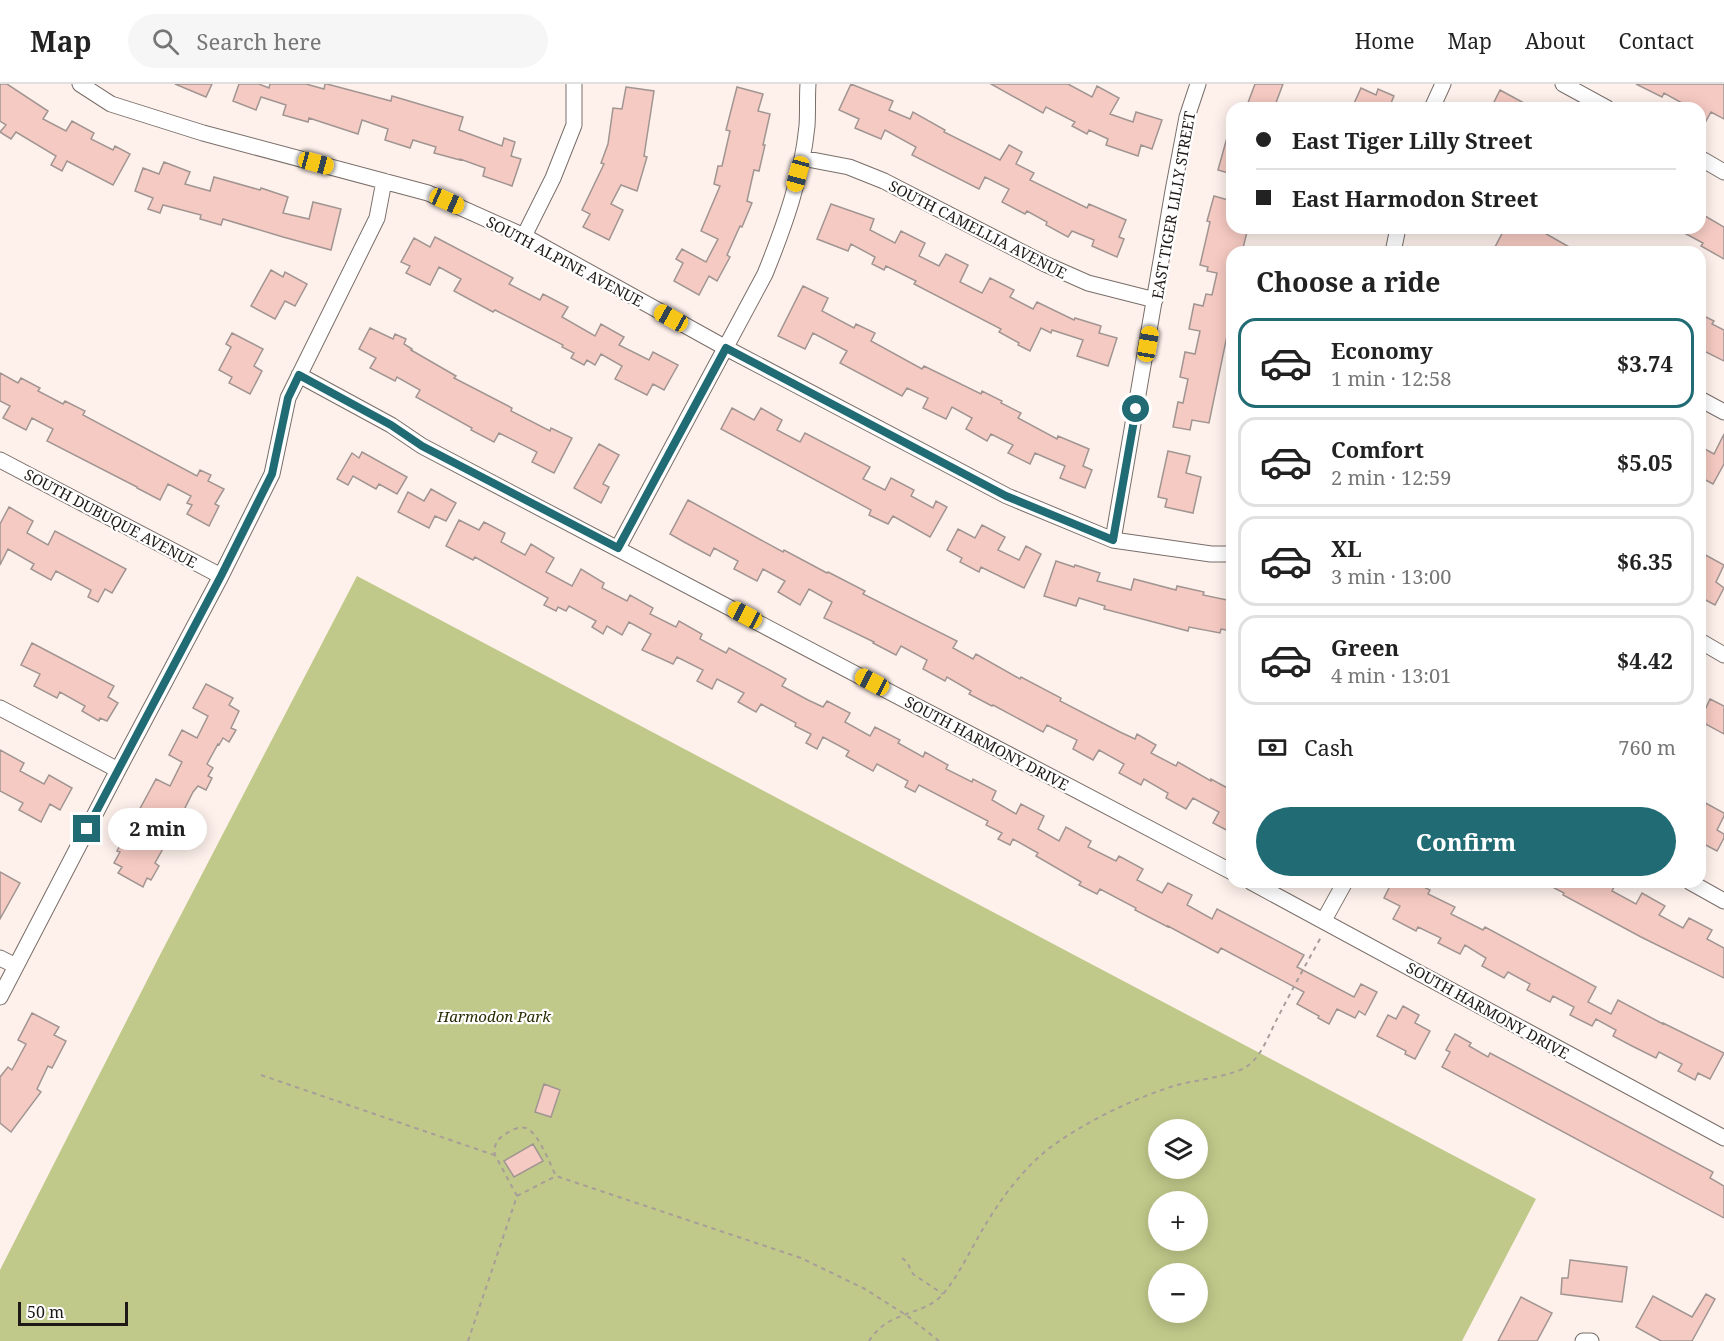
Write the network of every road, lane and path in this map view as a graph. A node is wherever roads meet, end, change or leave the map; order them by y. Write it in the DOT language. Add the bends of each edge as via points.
graph roads {
  1 [pos="80,84"];
  2 [pos="574,84"];
  3 [pos="808,84"];
  4 [pos="1181,84"];
  5 [pos="1443,84"];
  6 [pos="1563,84"];
  7 [pos="1198,86"];
  8 [pos="1435,102"];
  9 [pos="1596,102"];
  10 [pos="802,158"];
  11 [pos="1706,162"];
  12 [pos="1724,172"];
  13 [pos="384,181"];
  14 [pos="524,236"];
  15 [pos="1155,300"];
  16 [pos="726,348"];
  17 [pos="299,375"];
  18 [pos="1706,402"];
  19 [pos="1724,412"];
  20 [pos="0,460"];
  21 [pos="1113,540"];
  22 [pos="618,548"];
  23 [pos="1226,554"];
  24 [pos="221,576"];
  25 [pos="1706,644"];
  26 [pos="1724,655"];
  27 [pos="0,708"];
  28 [pos="118,770"];
  29 [pos="1226,869"];
  30 [pos="1263,888"];
  31 [pos="1342,888"];
  32 [pos="1701,888"];
  33 [pos="1724,901"];
  34 [pos="1324,920"];
  35 [pos="0,958"];
  36 [pos="16,966"];
  37 [pos="0,997"];
  38 [pos="261,1075"];
  39 [pos="1724,1138"];
  40 [pos="495,1155"];
  41 [pos="556,1176"];
  42 [pos="517,1196"];
  43 [pos="902,1258"];
  44 [pos="943,1294"];
  45 [pos="906,1315"];
  46 [pos="468,1341"];
  47 [pos="868,1341"];
  48 [pos="939,1341"];
  49 [pos="1583,1341"];
  50 [pos="1590,1341"];
  1 -- 13 [label="street, SOUTH ALPINE AVENUE" via="111,104"];
  2 -- 14 [label="street" via="574,124"];
  3 -- 10 [label="street"];
  4 -- 7 [label="street"];
  5 -- 8 [label="street"];
  6 -- 9 [label="street"];
  7 -- 15 [label="street, EAST TIGER LILLY STREET" via="1187,117"];
  10 -- 15 [label="street, SOUTH CAMELLIA AVENUE" via="849,167 884,181 1088,283"];
  10 -- 16 [label="street" via="765,274"];
  11 -- 12 [label="street"];
  13 -- 14 [label="street, SOUTH ALPINE AVENUE" via="428,193"];
  13 -- 17 [label="street" via="377,218"];
  14 -- 16 [label="street, SOUTH ALPINE AVENUE"];
  15 -- 21 [label="street, EAST TIGER LILLY STREET"];
  16 -- 21 [label="street, SOUTH ALPINE AVENUE" via="1006,496"];
  16 -- 22 [label="street"];
  17 -- 22 [label="street, SOUTH HARMONY DRIVE" via="422,446"];
  17 -- 24 [label="street" via="288,398 272,474"];
  18 -- 19 [label="street"];
  20 -- 24 [label="street, SOUTH DUBUQUE AVENUE"];
  21 -- 23 [label="street, SOUTH ALPINE AVENUE"];
  22 -- 29 [label="street, SOUTH HARMONY DRIVE"];
  24 -- 28 [label="street"];
  25 -- 26 [label="street"];
  27 -- 28 [label="street"];
  28 -- 36 [label="street"];
  30 -- 34 [label="street, SOUTH HARMONY DRIVE"];
  31 -- 34 [label="street"];
  32 -- 33 [label="street"];
  34 -- 39 [label="street, SOUTH HARMONY DRIVE"];
  34 -- 44 [label="path" via="1323,935 1267,1038 1246,1068 1152,1093 1097,1119 1046,1151 1006,1195"];
  35 -- 36 [label="street"];
  36 -- 37 [label="street"];
  38 -- 40 [label="path"];
  40 -- 41 [label="path" via="501,1136 517,1128 528,1129"];
  40 -- 42 [label="path"];
  41 -- 42 [label="path"];
  41 -- 45 [label="path" via="801,1258 865,1289"];
  42 -- 46 [label="path"];
  43 -- 44 [label="path" via="913,1274"];
  44 -- 45 [label="path" via="930,1305"];
  45 -- 47 [label="path" via="884,1325"];
  45 -- 48 [label="path"];
  49 -- 50 [label="street"];
}
